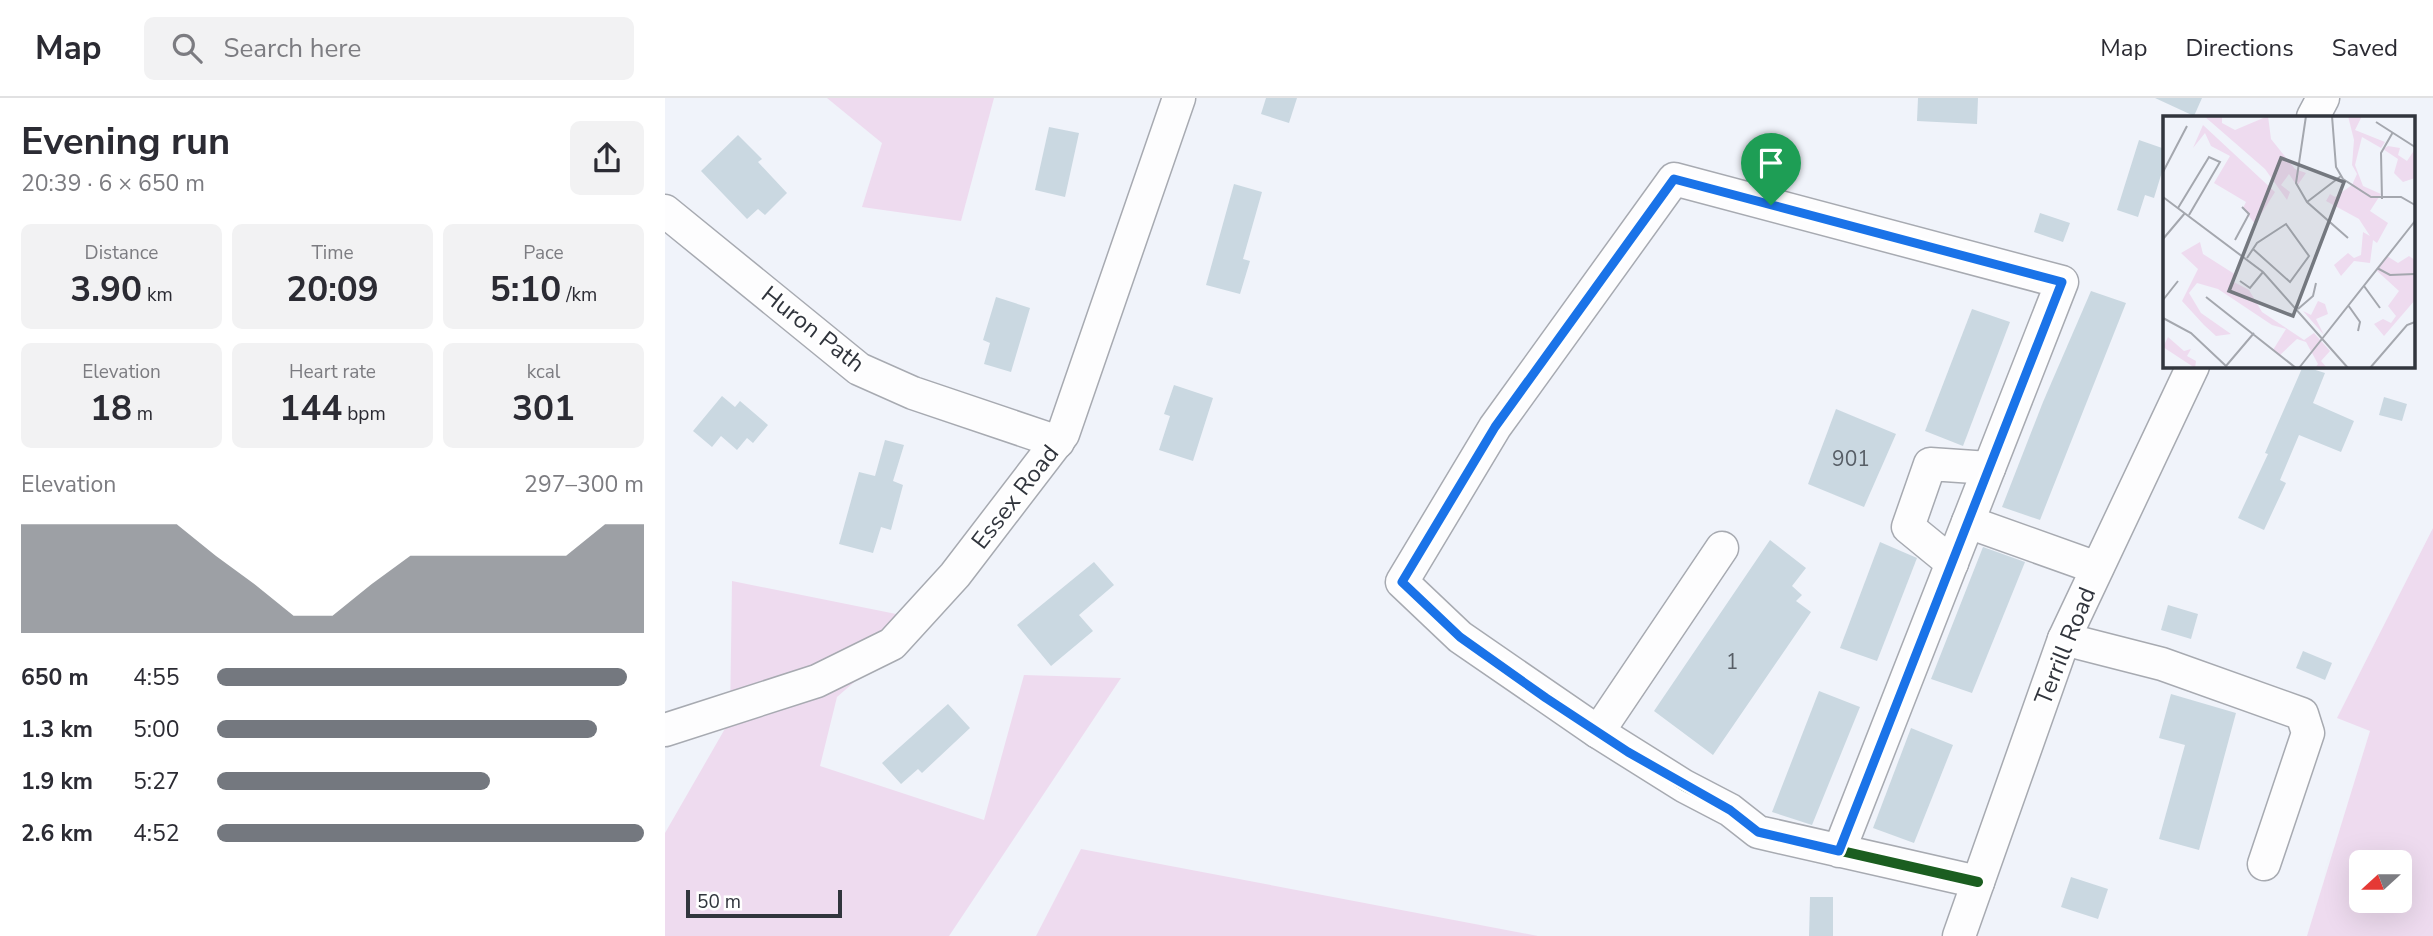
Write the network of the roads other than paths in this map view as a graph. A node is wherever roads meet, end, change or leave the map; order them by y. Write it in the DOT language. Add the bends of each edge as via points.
graph roads {
  1 [pos="1179,98"];
  2 [pos="2323,98"];
  3 [pos="2314,116"];
  4 [pos="665,211"];
  5 [pos="2192,368"];
  6 [pos="1058,442"];
  7 [pos="1989,468"];
  8 [pos="1968,522"];
  9 [pos="1722,548"];
  10 [pos="1952,563"];
  11 [pos="2097,568"];
  12 [pos="2064,639"];
  13 [pos="665,730"];
  14 [pos="1598,732"];
  15 [pos="1839,851"];
  16 [pos="2264,864"];
  17 [pos="1978,882"];
  18 [pos="1959,936"];
  1 -- 6 [label="street, Essex Road"];
  2 -- 3 [label="street"];
  4 -- 6 [label="street, Huron Path" via="859,369 913,393"];
  5 -- 11 [label="street, Terrill Road"];
  6 -- 13 [label="street, Essex Road" via="955,575 892,644 817,681"];
  7 -- 8 [label="street"];
  7 -- 10 [label="street" via="1930,464 1907,527"];
  7 -- 14 [label="street" via="2062,282 1674,179 1495,427 1402,582 1460,637"];
  8 -- 10 [label="street"];
  8 -- 11 [label="street"];
  9 -- 14 [label="street"];
  10 -- 15 [label="street"];
  11 -- 12 [label="street, Terrill Road"];
  12 -- 16 [label="street" via="2162,664 2302,714 2308,733"];
  12 -- 17 [label="street, Terrill Road"];
  14 -- 15 [label="street" via="1730,810 1758,832"];
  15 -- 17 [label="street"];
  17 -- 18 [label="street, Terrill Road"];
}
